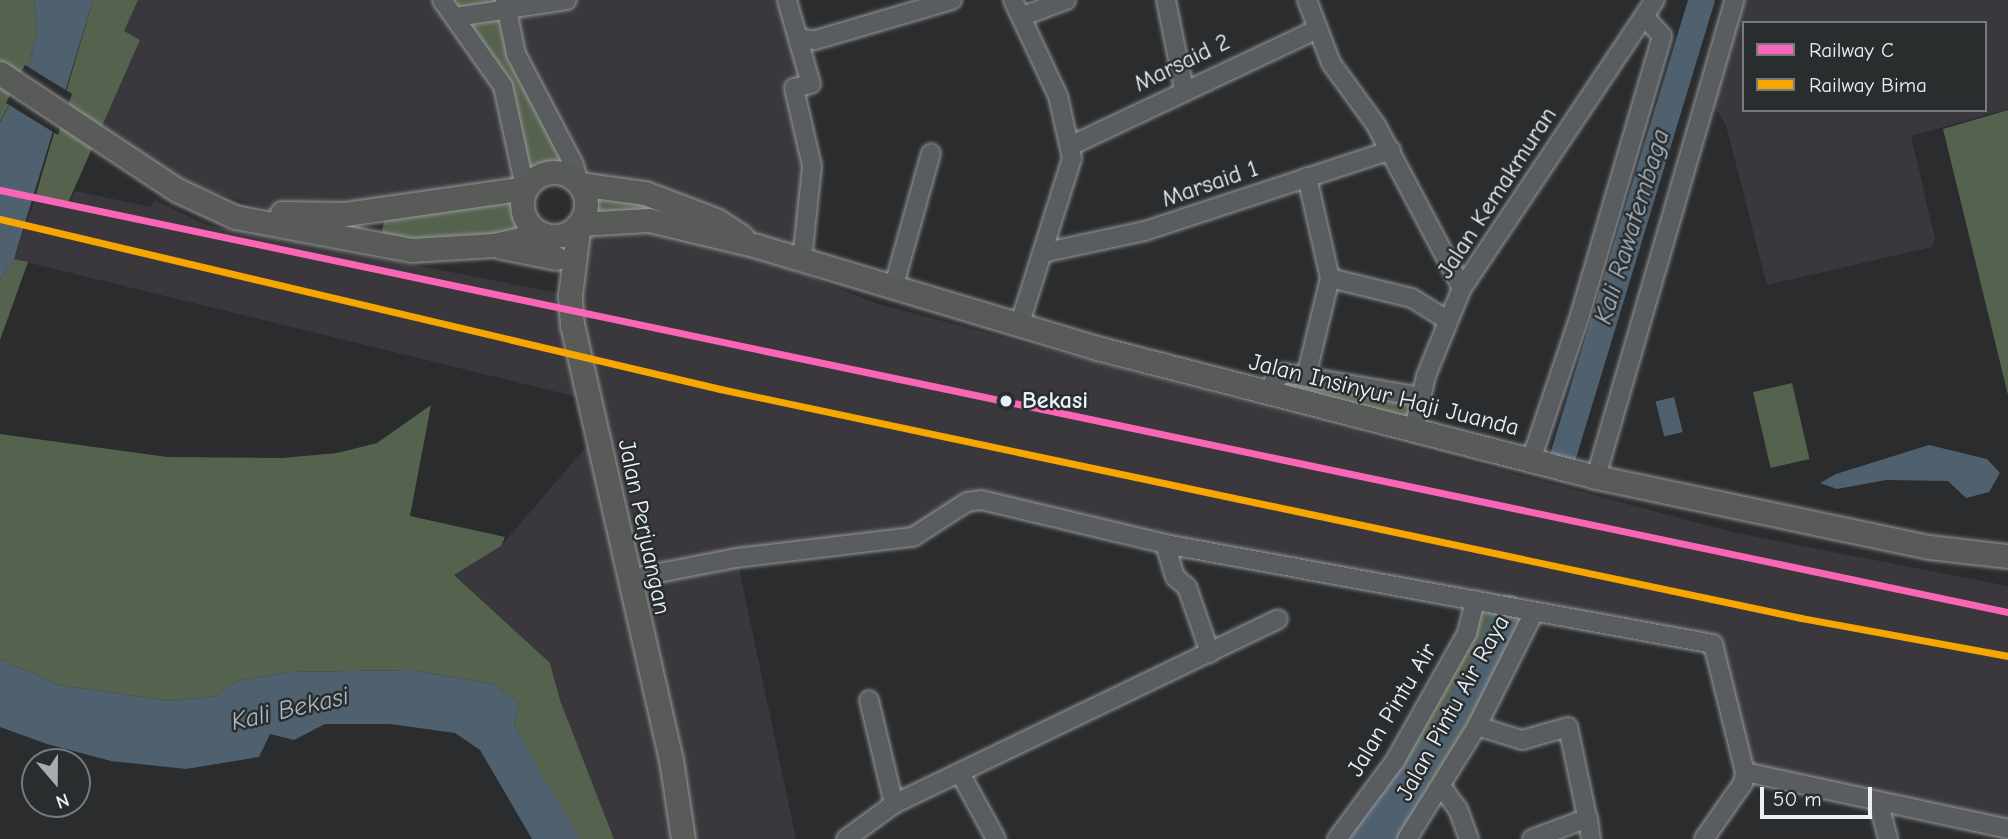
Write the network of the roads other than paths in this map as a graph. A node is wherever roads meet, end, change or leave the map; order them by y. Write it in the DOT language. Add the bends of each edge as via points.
graph roads {
  1 [pos="442,0"];
  2 [pos="567,0"];
  3 [pos="787,0"];
  4 [pos="953,0"];
  5 [pos="1013,0"];
  6 [pos="1066,0"];
  7 [pos="1166,0"];
  8 [pos="1307,0"];
  9 [pos="1655,0"];
  10 [pos="1739,1"];
  11 [pos="506,5"];
  12 [pos="456,16"];
  13 [pos="1023,16"];
  14 [pos="1645,16"];
  15 [pos="1317,29"];
  16 [pos="801,39"];
  17 [pos="0,73"];
  18 [pos="1184,89"];
  19 [pos="537,98"];
  20 [pos="510,108"];
  21 [pos="1070,146"];
  22 [pos="1391,150"];
  23 [pos="126,153"];
  24 [pos="931,153"];
  25 [pos="1307,177"];
  26 [pos="579,184"];
  27 [pos="525,188"];
  28 [pos="389,206"];
  29 [pos="579,224"];
  30 [pos="545,235"];
  31 [pos="494,245"];
  32 [pos="389,246"];
  33 [pos="757,246"];
  34 [pos="1042,253"];
  35 [pos="556,258"];
  36 [pos="802,261"];
  37 [pos="1330,278"];
  38 [pos="1462,288"];
  39 [pos="893,289"];
  40 [pos="570,295"];
  41 [pos="1447,320"];
  42 [pos="1020,327"];
  43 [pos="1306,377"];
  44 [pos="1271,394"];
  45 [pos="1422,397"];
  46 [pos="1414,429"];
  47 [pos="1531,460"];
  48 [pos="1596,477"];
  49 [pos="1165,544"];
  50 [pos="2008,556"];
  51 [pos="628,579"];
  52 [pos="1480,602"];
  53 [pos="1531,611"];
  54 [pos="1278,619"];
  55 [pos="1210,653"];
  56 [pos="869,700"];
  57 [pos="1477,726"];
  58 [pos="1745,772"];
  59 [pos="960,773"];
  60 [pos="1441,786"];
  61 [pos="1878,801"];
  62 [pos="894,804"];
  63 [pos="1586,812"];
  64 [pos="2008,829"];
  65 [pos="684,839"];
  66 [pos="846,839"];
  67 [pos="996,839"];
  68 [pos="1337,839"];
  69 [pos="1407,839"];
  70 [pos="1469,839"];
  71 [pos="1532,839"];
  72 [pos="1591,839"];
  73 [pos="1704,839"];
  74 [pos="1888,839"];
  1 -- 12 [label="street"];
  2 -- 11 [label="street"];
  3 -- 16 [label="street"];
  4 -- 16 [label="street" via="815,40"];
  5 -- 13 [label="street"];
  6 -- 13 [label="street"];
  7 -- 18 [label="street"];
  8 -- 15 [label="street"];
  9 -- 14 [label="street, Jalan Kemakmuran"];
  10 -- 48 [label="street"];
  11 -- 12 [label="street"];
  11 -- 19 [label="street" via="516,54"];
  12 -- 20 [label="street" via="497,73"];
  13 -- 21 [label="street" via="1058,96"];
  14 -- 38 [label="street, Jalan Kemakmuran"];
  14 -- 47 [label="street" via="1661,36 1580,315"];
  15 -- 18 [label="street, Marsaid 2"];
  15 -- 22 [label="street" via="1331,63"];
  16 -- 36 [label="street" via="811,84 794,88 812,166"];
  17 -- 23 [label="main road"];
  18 -- 21 [label="street, Marsaid 2"];
  19 -- 20 [label="street" via="524,92 514,97"];
  19 -- 26 [label="street" via="574,165"];
  20 -- 27 [label="street"];
  21 -- 34 [label="street" via="1070,173"];
  22 -- 25 [label="street, Marsaid 1"];
  22 -- 38 [label="street"];
  23 -- 28 [label="main road" via="183,182 277,212 345,214"];
  23 -- 32 [label="main road" via="177,190 235,217"];
  24 -- 39 [label="street"];
  25 -- 34 [label="street, Marsaid 1" via="1145,232"];
  25 -- 37 [label="street"];
  26 -- 27 [label="main road" via="567,174 549,172"];
  26 -- 29 [label="main road" via="586,202"];
  26 -- 33 [label="main road, Jalan Insinyur Haji Juanda" via="645,193 716,220"];
  27 -- 28 [label="main road"];
  27 -- 30 [label="main road" via="521,205 525,219"];
  28 -- 32 [label="main road" via="382,231"];
  29 -- 30 [label="main road" via="566,234"];
  29 -- 33 [label="main road, Jalan Insinyur Haji Juanda" via="649,220"];
  29 -- 40 [label="main road, Jalan Perjuangan"];
  30 -- 31 [label="main road"];
  30 -- 35 [label="main road"];
  31 -- 32 [label="main road" via="438,250"];
  31 -- 35 [label="main road"];
  33 -- 36 [label="main road, Jalan Insinyur Haji Juanda"];
  34 -- 42 [label="street"];
  35 -- 40 [label="main road"];
  36 -- 39 [label="main road, Jalan Insinyur Haji Juanda"];
  37 -- 41 [label="street" via="1412,298"];
  37 -- 43 [label="street"];
  38 -- 41 [label="street, Jalan Kemakmuran"];
  39 -- 42 [label="main road, Jalan Insinyur Haji Juanda"];
  40 -- 51 [label="main road, Jalan Perjuangan" via="572,326"];
  41 -- 45 [label="street, Jalan Kemakmuran"];
  42 -- 44 [label="main road, Jalan Insinyur Haji Juanda"];
  43 -- 44 [label="street" via="1277,375"];
  43 -- 45 [label="street"];
  44 -- 46 [label="main road, Jalan Insinyur Haji Juanda"];
  45 -- 46 [label="street, Jalan Kemakmuran"];
  46 -- 47 [label="main road, Jalan Insinyur Haji Juanda"];
  47 -- 48 [label="main road, Jalan Insinyur Haji Juanda"];
  48 -- 50 [label="main road, Jalan Insinyur Haji Juanda" via="1929,547"];
  49 -- 51 [label="street" via="981,500 967,502 913,537 736,558"];
  49 -- 52 [label="street"];
  49 -- 55 [label="street"];
  51 -- 65 [label="main road, Jalan Perjuangan" via="671,760"];
  52 -- 53 [label="street"];
  52 -- 68 [label="street, Jalan Pintu Air" via="1395,761"];
  53 -- 57 [label="street, Jalan Pintu Air Raya"];
  53 -- 58 [label="street, Jalan Pintu Air Raya" via="1713,644"];
  54 -- 55 [label="street"];
  55 -- 59 [label="street"];
  56 -- 62 [label="street"];
  57 -- 60 [label="street, Jalan Pintu Air Raya"];
  57 -- 63 [label="street" via="1522,740 1567,727"];
  58 -- 61 [label="street"];
  58 -- 73 [label="street" via="1743,783"];
  59 -- 62 [label="street"];
  59 -- 67 [label="street"];
  60 -- 69 [label="street, Jalan Pintu Air Raya"];
  60 -- 70 [label="street" via="1458,809"];
  61 -- 64 [label="street"];
  61 -- 74 [label="street"];
  62 -- 66 [label="street"];
  71 -- 72 [label="street" via="1588,818"];
}
